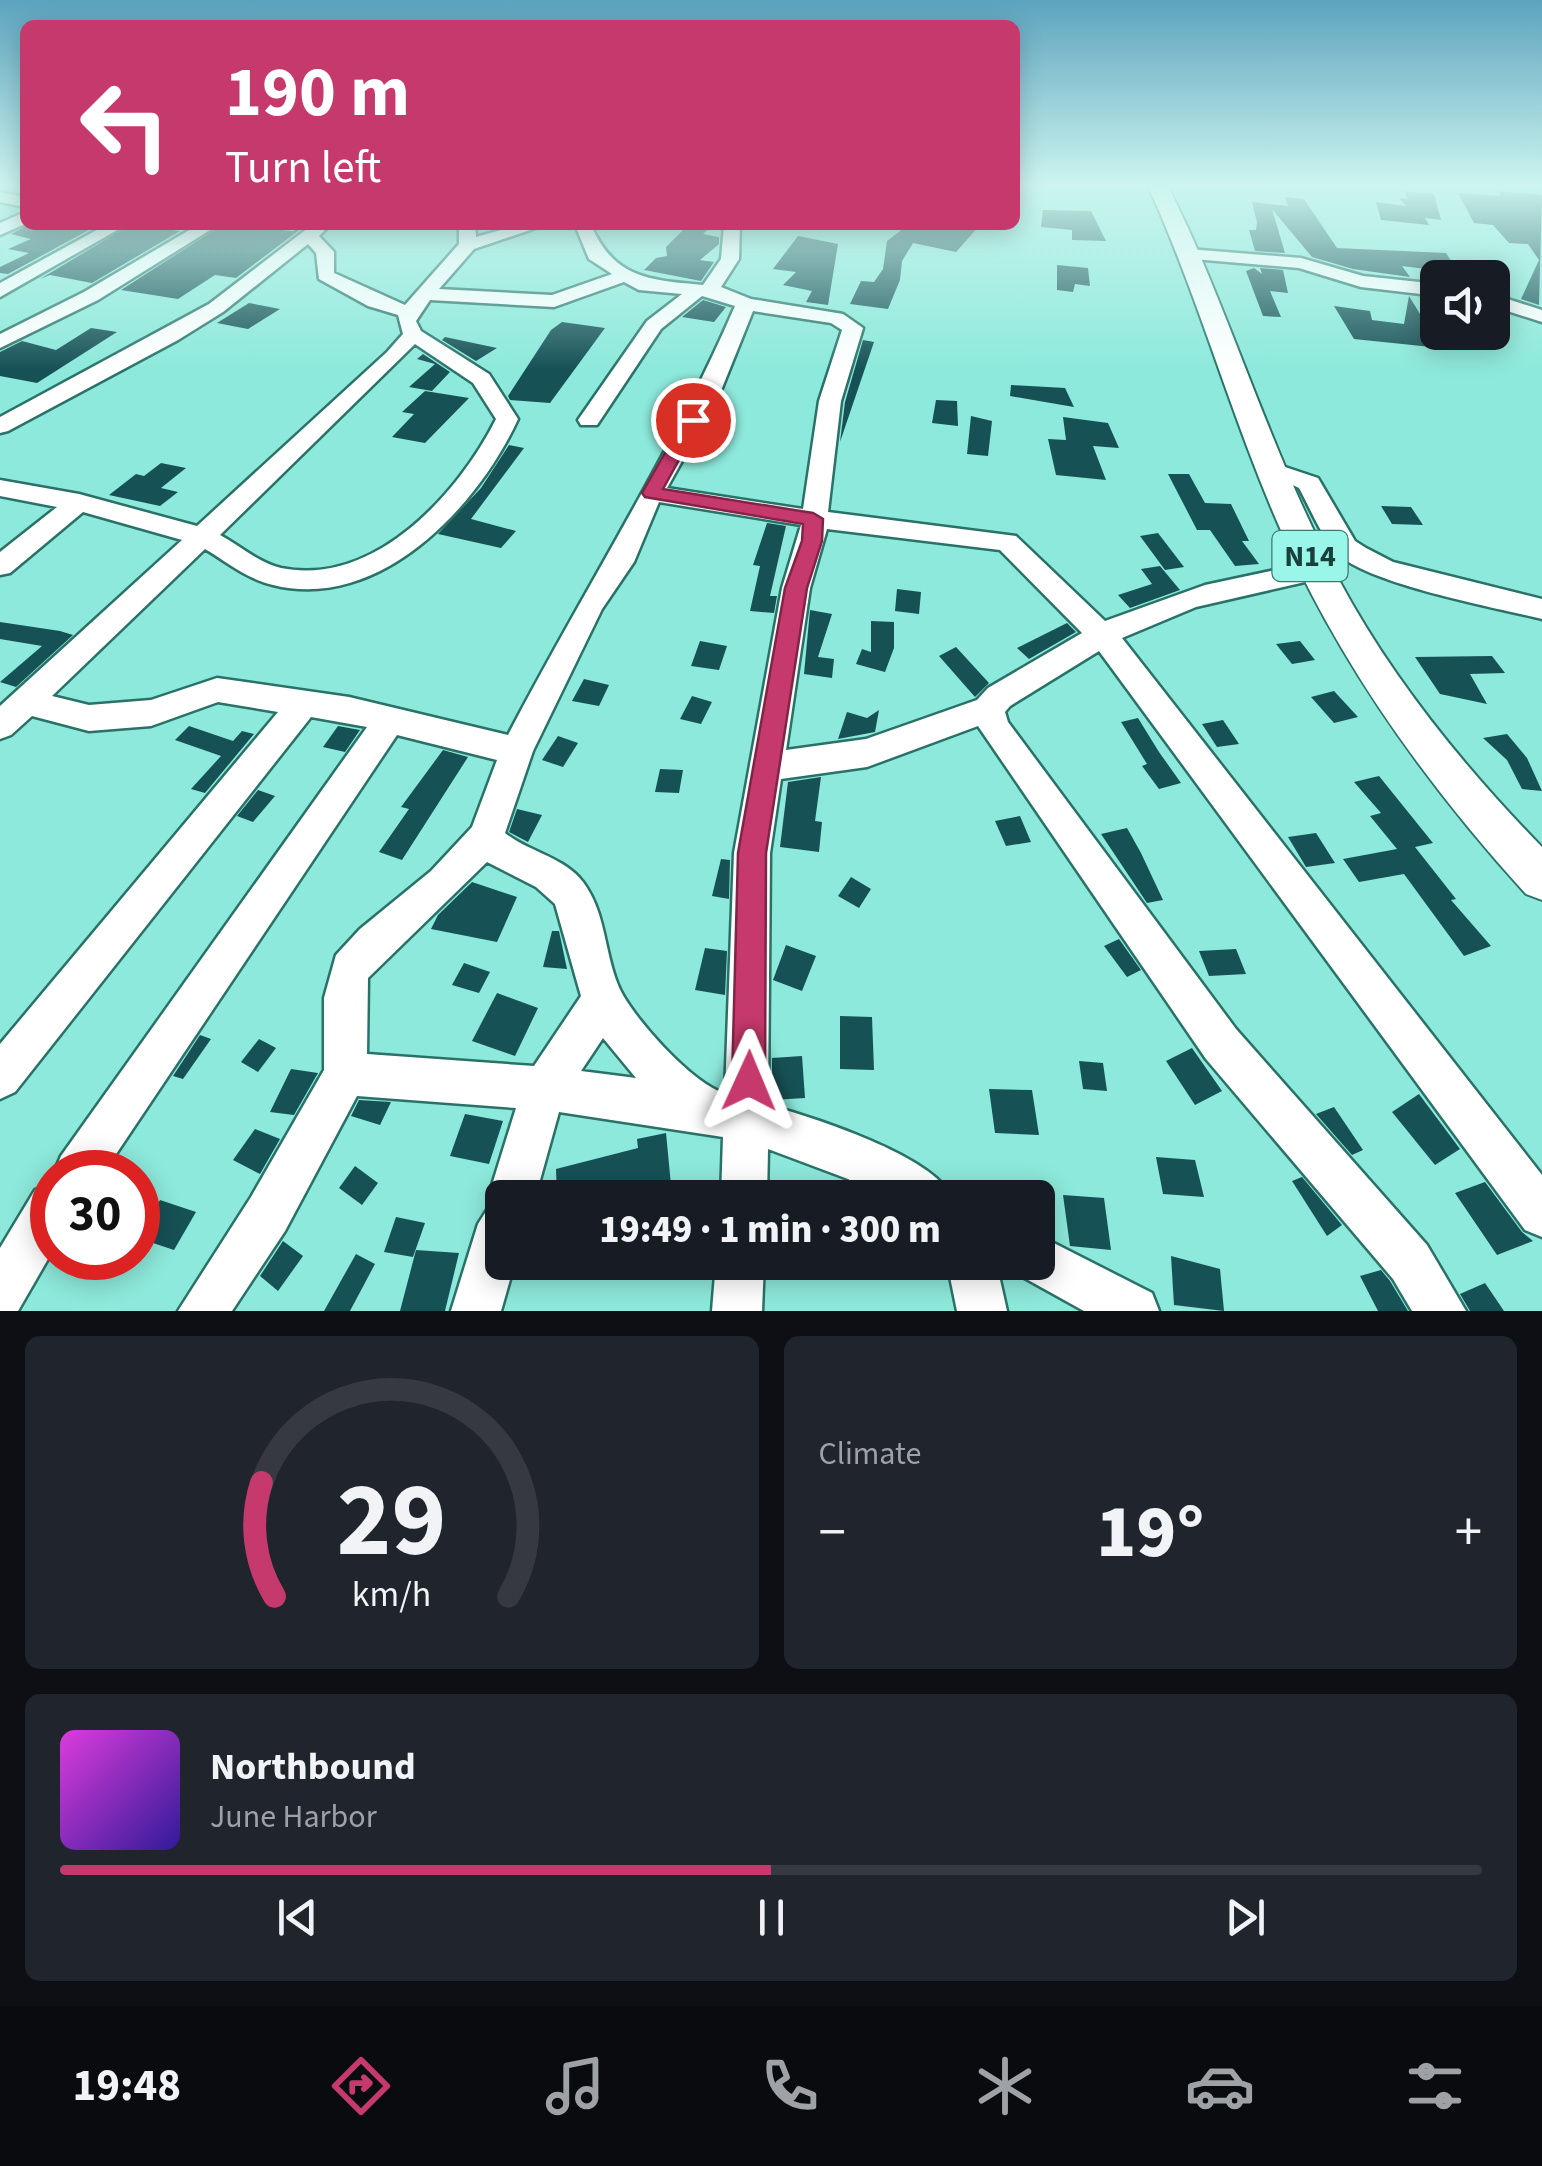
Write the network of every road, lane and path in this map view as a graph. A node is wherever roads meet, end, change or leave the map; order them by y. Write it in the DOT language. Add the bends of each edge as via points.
graph roads {
  1 [pos="79,247"];
  2 [pos="172,247"];
  3 [pos="293,247"];
  4 [pos="323,247"];
  5 [pos="460,247"];
  6 [pos="592,247"];
  7 [pos="736,247"];
  8 [pos="1185,247"];
  9 [pos="1188,254"];
  10 [pos="622,277"];
  11 [pos="1420,288"];
  12 [pos="703,290"];
  13 [pos="0,292"];
  14 [pos="746,304"];
  15 [pos="1510,306"];
  16 [pos="63,310"];
  17 [pos="414,314"];
  18 [pos="1542,316"];
  19 [pos="0,342"];
  20 [pos="589,420"];
  21 [pos="0,426"];
  22 [pos="1274,470"];
  23 [pos="0,488"];
  24 [pos="652,493"];
  25 [pos="78,502"];
  26 [pos="813,519"];
  27 [pos="205,538"];
  28 [pos="0,566"];
  29 [pos="1317,570"];
  30 [pos="1542,610"];
  31 [pos="1101,636"];
  32 [pos="26,702"];
  33 [pos="304,703"];
  34 [pos="988,709"];
  35 [pos="389,720"];
  36 [pos="0,726"];
  37 [pos="517,751"];
  38 [pos="764,767"];
  39 [pos="486,837"];
  40 [pos="1542,879"];
  41 [pos="604,1000"];
  42 [pos="346,1074"];
  43 [pos="0,1077"];
  44 [pos="543,1091"];
  45 [pos="702,1112"];
  46 [pos="748,1118"];
  47 [pos="93,1150"];
  48 [pos="516,1180"];
  49 [pos="745,1180"];
  50 [pos="894,1180"];
  51 [pos="1542,1213"];
  52 [pos="30,1244"];
  53 [pos="1055,1268"];
  54 [pos="485,1280"];
  55 [pos="739,1280"];
  56 [pos="975,1280"];
  57 [pos="0,1294"];
  58 [pos="203,1311"];
  59 [pos="476,1311"];
  60 [pos="737,1311"];
  61 [pos="982,1311"];
  62 [pos="1134,1311"];
  63 [pos="1441,1311"];
  1 -- 13 [label="street"];
  2 -- 16 [label="street"];
  3 -- 21 [label="street" via="172,336"];
  4 -- 17 [label="street" via="326,274 367,306"];
  5 -- 17 [label="street"];
  6 -- 10 [label="street"];
  7 -- 12 [label="street" via="730,265"];
  8 -- 9 [label="main road, N14"];
  9 -- 11 [label="street" via="1300,263 1361,281"];
  9 -- 22 [label="main road, N14"];
  10 -- 12 [label="street"];
  10 -- 17 [label="street" via="554,301"];
  12 -- 14 [label="street"];
  12 -- 20 [label="street" via="654,326"];
  13 -- 16 [label="street"];
  14 -- 24 [label="street" via="709,392"];
  14 -- 26 [label="street" via="836,318 853,328 830,401"];
  15 -- 18 [label="street"];
  16 -- 19 [label="street"];
  17 -- 27 [label="street" via="371,381"];
  17 -- 27 [label="street" via="470,365 507,419 482,463 403,548 358,567 278,578"];
  22 -- 29 [label="main road, N14"];
  22 -- 30 [label="street" via="1310,484 1345,547 1384,569"];
  23 -- 25 [label="street"];
  24 -- 26 [label="street"];
  24 -- 37 [label="street"];
  25 -- 27 [label="street"];
  25 -- 28 [label="street"];
  26 -- 31 [label="street" via="1016,545"];
  26 -- 38 [label="street"];
  27 -- 32 [label="street"];
  29 -- 31 [label="street" via="1165,607"];
  29 -- 40 [label="main road, N14" via="1384,687"];
  31 -- 34 [label="street"];
  31 -- 51 [label="street"];
  32 -- 33 [label="street" via="89,718 151,713 218,690"];
  32 -- 36 [label="street"];
  33 -- 35 [label="street"];
  33 -- 43 [label="street"];
  34 -- 38 [label="street" via="867,753"];
  34 -- 63 [label="street" via="994,727 1221,1044 1398,1248"];
  35 -- 37 [label="street"];
  35 -- 47 [label="street"];
  37 -- 39 [label="street"];
  38 -- 46 [label="street" via="752,853"];
  39 -- 41 [label="street" via="494,848 550,874 568,893"];
  39 -- 42 [label="street" via="350,970"];
  41 -- 44 [label="street"];
  41 -- 45 [label="street" via="624,1032"];
  42 -- 44 [label="street"];
  42 -- 58 [label="street" via="268,1214"];
  44 -- 45 [label="street"];
  44 -- 48 [label="street"];
  45 -- 46 [label="street"];
  46 -- 49 [label="street"];
  46 -- 50 [label="street" via="826,1145"];
  52 -- 57 [label="street"];
  53 -- 62 [label="street"];
  54 -- 59 [label="street"];
  55 -- 60 [label="street"];
  56 -- 61 [label="street"];
}
